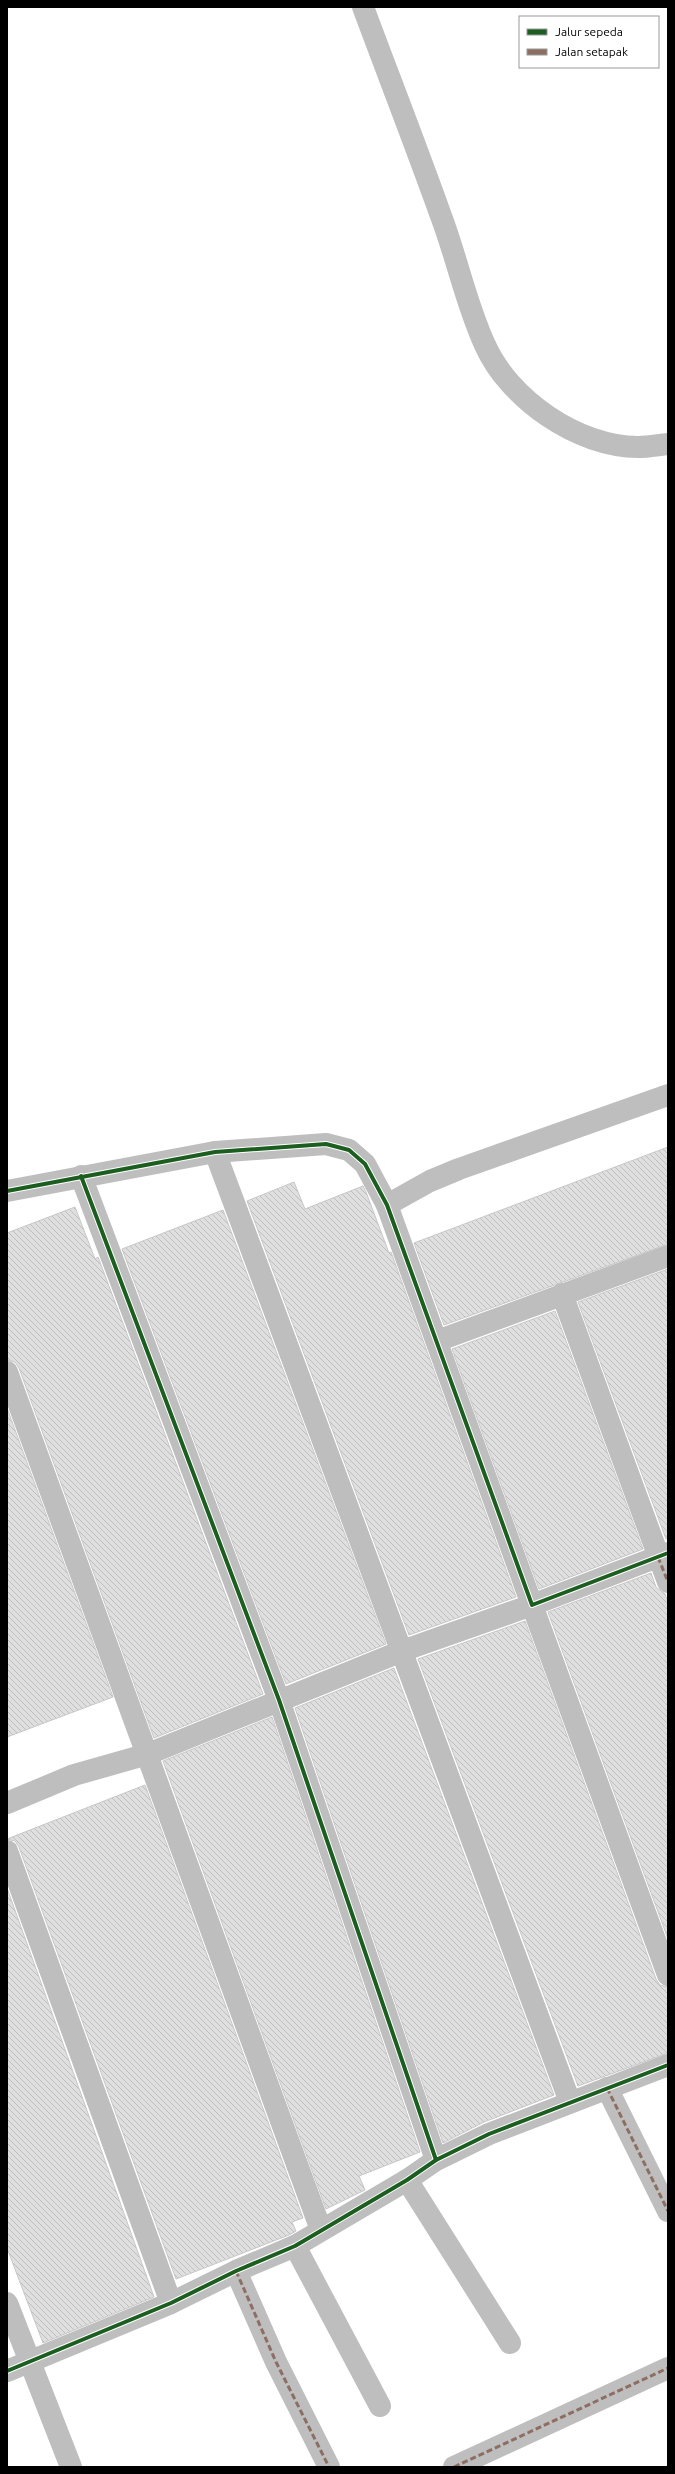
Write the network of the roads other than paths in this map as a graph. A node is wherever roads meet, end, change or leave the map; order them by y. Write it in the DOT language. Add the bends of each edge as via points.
graph roads {
  1 [pos="363,7"];
  2 [pos="668,444"];
  3 [pos="668,1095"];
  4 [pos="215,1152"];
  5 [pos="81,1176"];
  6 [pos="7,1191"];
  7 [pos="387,1205"];
  8 [pos="668,1256"];
  9 [pos="562,1294"];
  10 [pos="437,1341"];
  11 [pos="7,1372"];
  12 [pos="663,1555"];
  13 [pos="668,1582"];
  14 [pos="532,1605"];
  15 [pos="402,1651"];
  16 [pos="279,1700"];
  17 [pos="148,1754"];
  18 [pos="7,1803"];
  19 [pos="7,1851"];
  20 [pos="668,1974"];
  21 [pos="668,2064"];
  22 [pos="607,2088"];
  23 [pos="570,2102"];
  24 [pos="436,2160"];
  25 [pos="407,2180"];
  26 [pos="668,2211"];
  27 [pos="322,2230"];
  28 [pos="295,2246"];
  29 [pos="236,2271"];
  30 [pos="7,2303"];
  31 [pos="171,2303"];
  32 [pos="510,2343"];
  33 [pos="28,2360"];
  34 [pos="668,2368"];
  35 [pos="7,2371"];
  36 [pos="380,2406"];
  37 [pos="71,2467"];
  38 [pos="329,2467"];
  39 [pos="454,2467"];
  1 -- 2 [label="street" via="442,218 485,345 500,373 557,424 588,437 637,447"];
  3 -- 7 [label="street" via="459,1169 430,1181"];
  4 -- 5 [label="street"];
  4 -- 7 [label="street" via="326,1144 349,1150 365,1164"];
  4 -- 15 [label="street"];
  5 -- 6 [label="street"];
  5 -- 16 [label="street"];
  7 -- 10 [label="street"];
  8 -- 9 [label="street"];
  9 -- 10 [label="street"];
  9 -- 12 [label="street"];
  10 -- 14 [label="street"];
  11 -- 17 [label="street"];
  12 -- 13 [label="street"];
  12 -- 14 [label="street"];
  14 -- 15 [label="street"];
  14 -- 20 [label="street"];
  15 -- 16 [label="street"];
  15 -- 23 [label="street"];
  16 -- 17 [label="street"];
  16 -- 24 [label="street"];
  17 -- 18 [label="street" via="74,1775"];
  17 -- 27 [label="street"];
  19 -- 31 [label="street"];
  21 -- 22 [label="street"];
  22 -- 23 [label="street"];
  22 -- 26 [label="street"];
  23 -- 24 [label="street" via="489,2134"];
  24 -- 25 [label="street"];
  25 -- 27 [label="street"];
  25 -- 32 [label="street"];
  27 -- 28 [label="street"];
  28 -- 29 [label="street"];
  28 -- 36 [label="street"];
  29 -- 31 [label="street"];
  29 -- 38 [label="street" via="276,2362"];
  30 -- 33 [label="street"];
  31 -- 33 [label="street"];
  33 -- 35 [label="street"];
  33 -- 37 [label="street"];
  34 -- 39 [label="street"];
}
